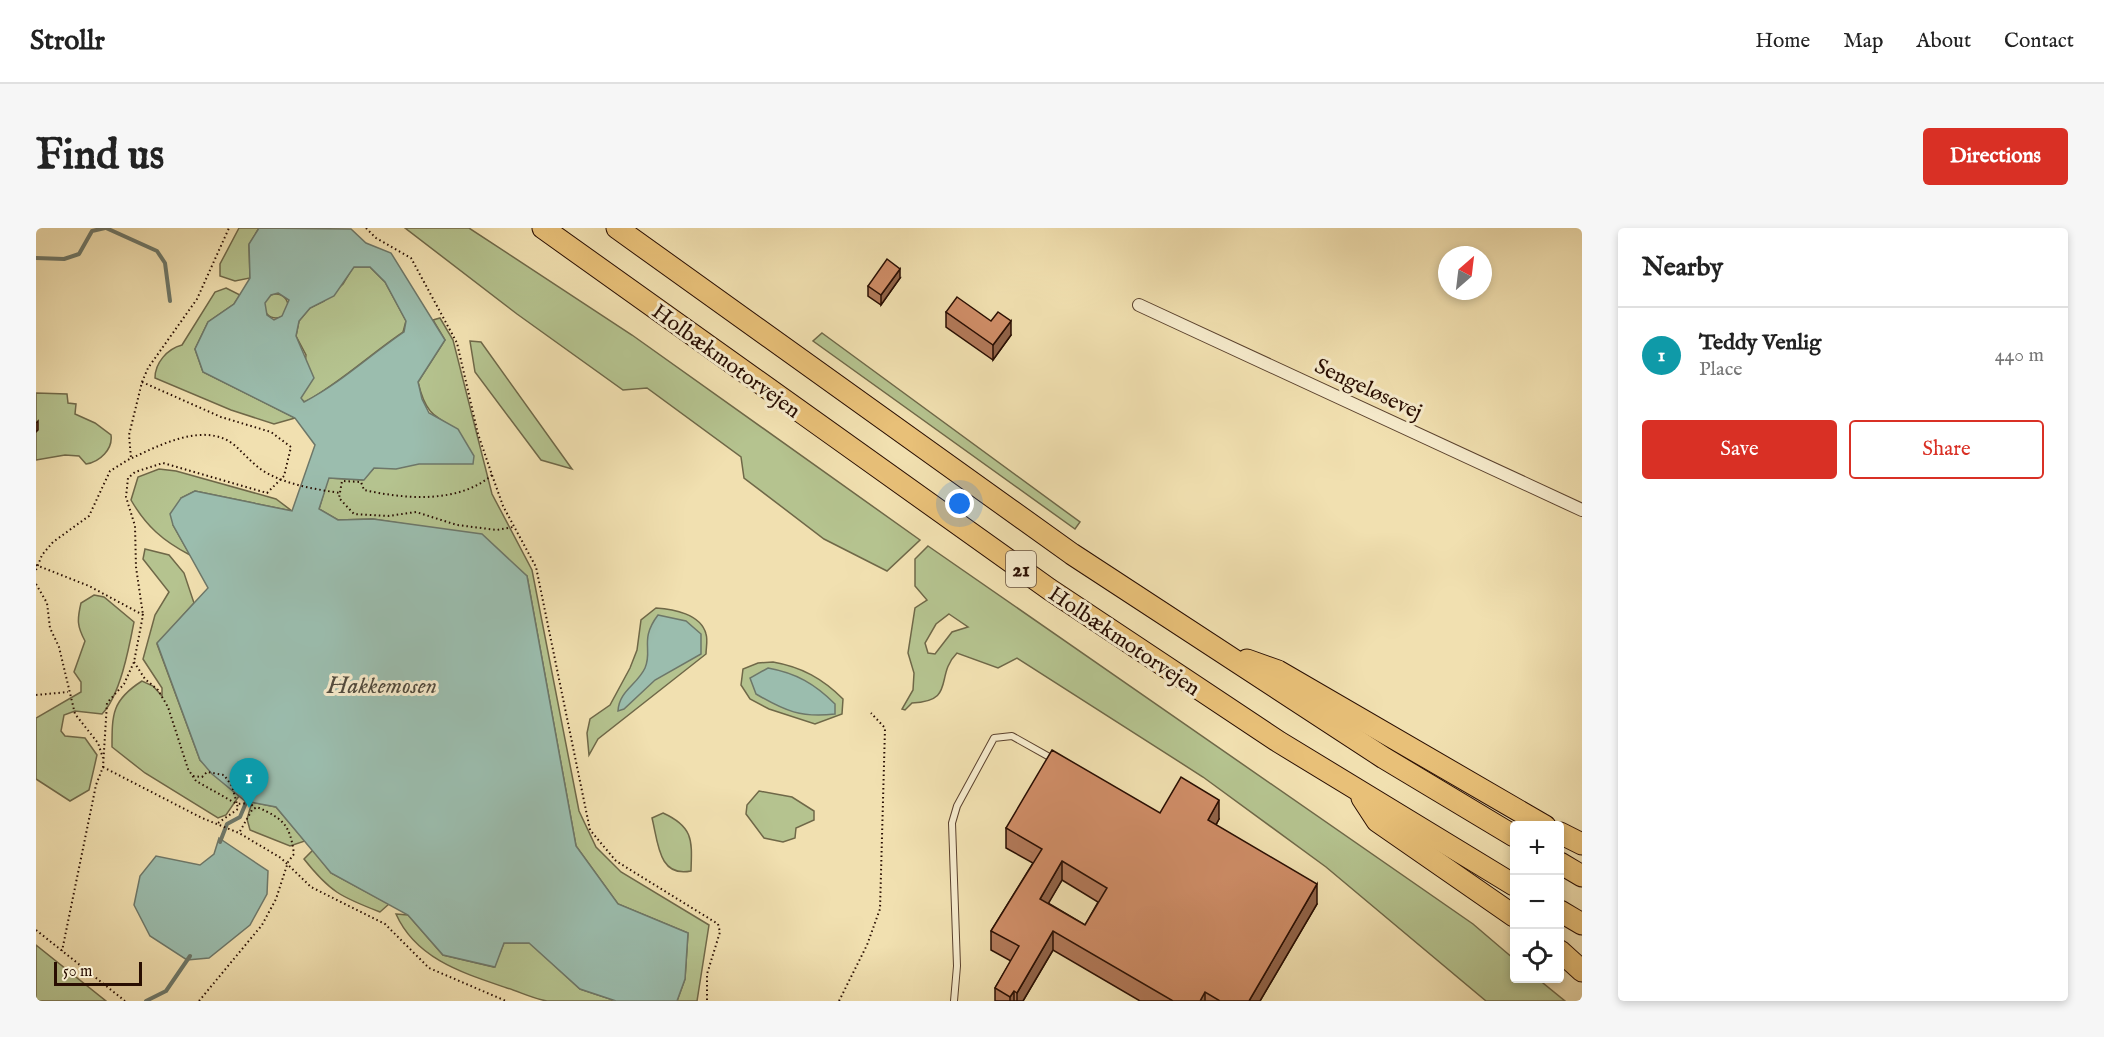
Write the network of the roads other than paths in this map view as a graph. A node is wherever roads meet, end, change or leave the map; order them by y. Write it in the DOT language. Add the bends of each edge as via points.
graph roads {
  1 [pos="543,228"];
  2 [pos="617,228"];
  3 [pos="1139,305"];
  4 [pos="1582,510"];
  5 [pos="1208,645"];
  6 [pos="1062,764"];
  7 [pos="1358,792"];
  8 [pos="1538,821"];
  9 [pos="1510,834"];
  10 [pos="1564,835"];
  11 [pos="1582,844"];
  12 [pos="1564,865"];
  13 [pos="1582,876"];
  14 [pos="1510,882"];
  15 [pos="1510,913"];
  16 [pos="1564,913"];
  17 [pos="1582,924"];
  18 [pos="1564,954"];
  19 [pos="1582,970"];
  20 [pos="954,1001"];
  1 -- 7 [label="highway, Holbækmotorvejen / 21" via="1048,589"];
  2 -- 5 [label="highway, Holbækmotorvejen / 21" via="1072,554"];
  3 -- 4 [label="street, Sengeløsevej"];
  5 -- 8 [label="highway" via="1278,671"];
  5 -- 9 [label="highway, Holbækmotorvejen / 21"];
  6 -- 20 [label="lane" via="1012,736 994,738 957,806 952,823 957,966"];
  7 -- 14 [label="highway, Holbækmotorvejen / 21"];
  7 -- 15 [label="highway" via="1377,821"];
  10 -- 11 [label="highway"];
  12 -- 13 [label="highway"];
  16 -- 17 [label="highway"];
  18 -- 19 [label="highway"];
}
